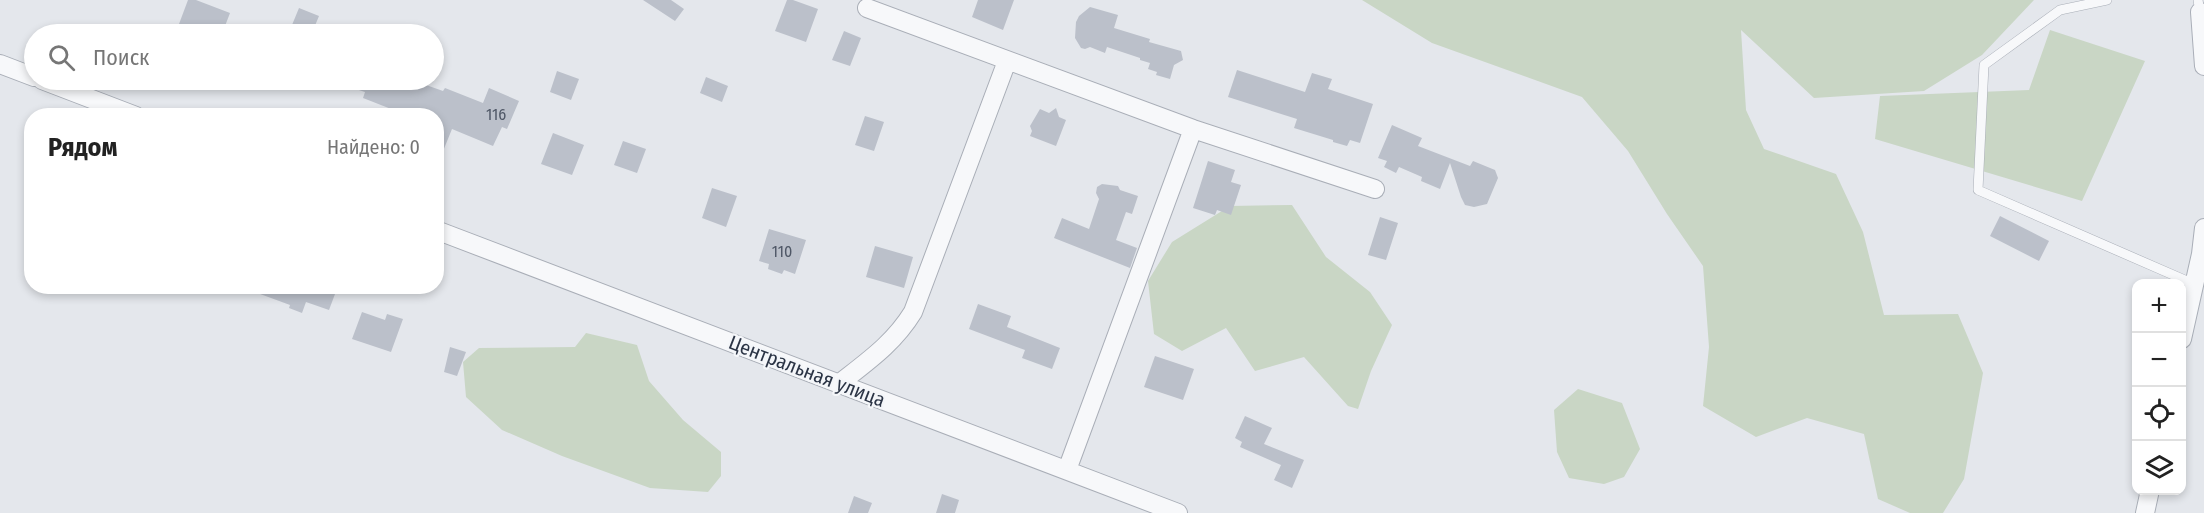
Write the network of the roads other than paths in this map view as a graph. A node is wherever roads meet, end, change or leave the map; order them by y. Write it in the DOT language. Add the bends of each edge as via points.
graph roads {
  1 [pos="2107,0"];
  2 [pos="2199,6"];
  3 [pos="867,8"];
  4 [pos="1007,60"];
  5 [pos="0,64"];
  6 [pos="2204,66"];
  7 [pos="24,73"];
  8 [pos="68,90"];
  9 [pos="115,108"];
  10 [pos="1193,129"];
  11 [pos="1375,189"];
  12 [pos="2204,228"];
  13 [pos="444,233"];
  14 [pos="2196,294"];
  15 [pos="2183,333"];
  16 [pos="840,383"];
  17 [pos="1067,470"];
  18 [pos="2149,495"];
  19 [pos="1178,513"];
  20 [pos="2145,513"];
  1 -- 14 [label="lane" via="2060,10 1984,64 1978,190"];
  2 -- 6 [label="street"];
  3 -- 4 [label="street"];
  4 -- 10 [label="street"];
  4 -- 16 [label="street" via="913,312 882,350"];
  5 -- 7 [label="street"];
  8 -- 9 [label="street"];
  10 -- 11 [label="street"];
  10 -- 17 [label="street"];
  12 -- 14 [label="street"];
  13 -- 16 [label="street, Центральная улица"];
  14 -- 15 [label="street"];
  16 -- 17 [label="street, Центральная улица"];
  17 -- 19 [label="street, Центральная улица"];
  18 -- 20 [label="street"];
}
